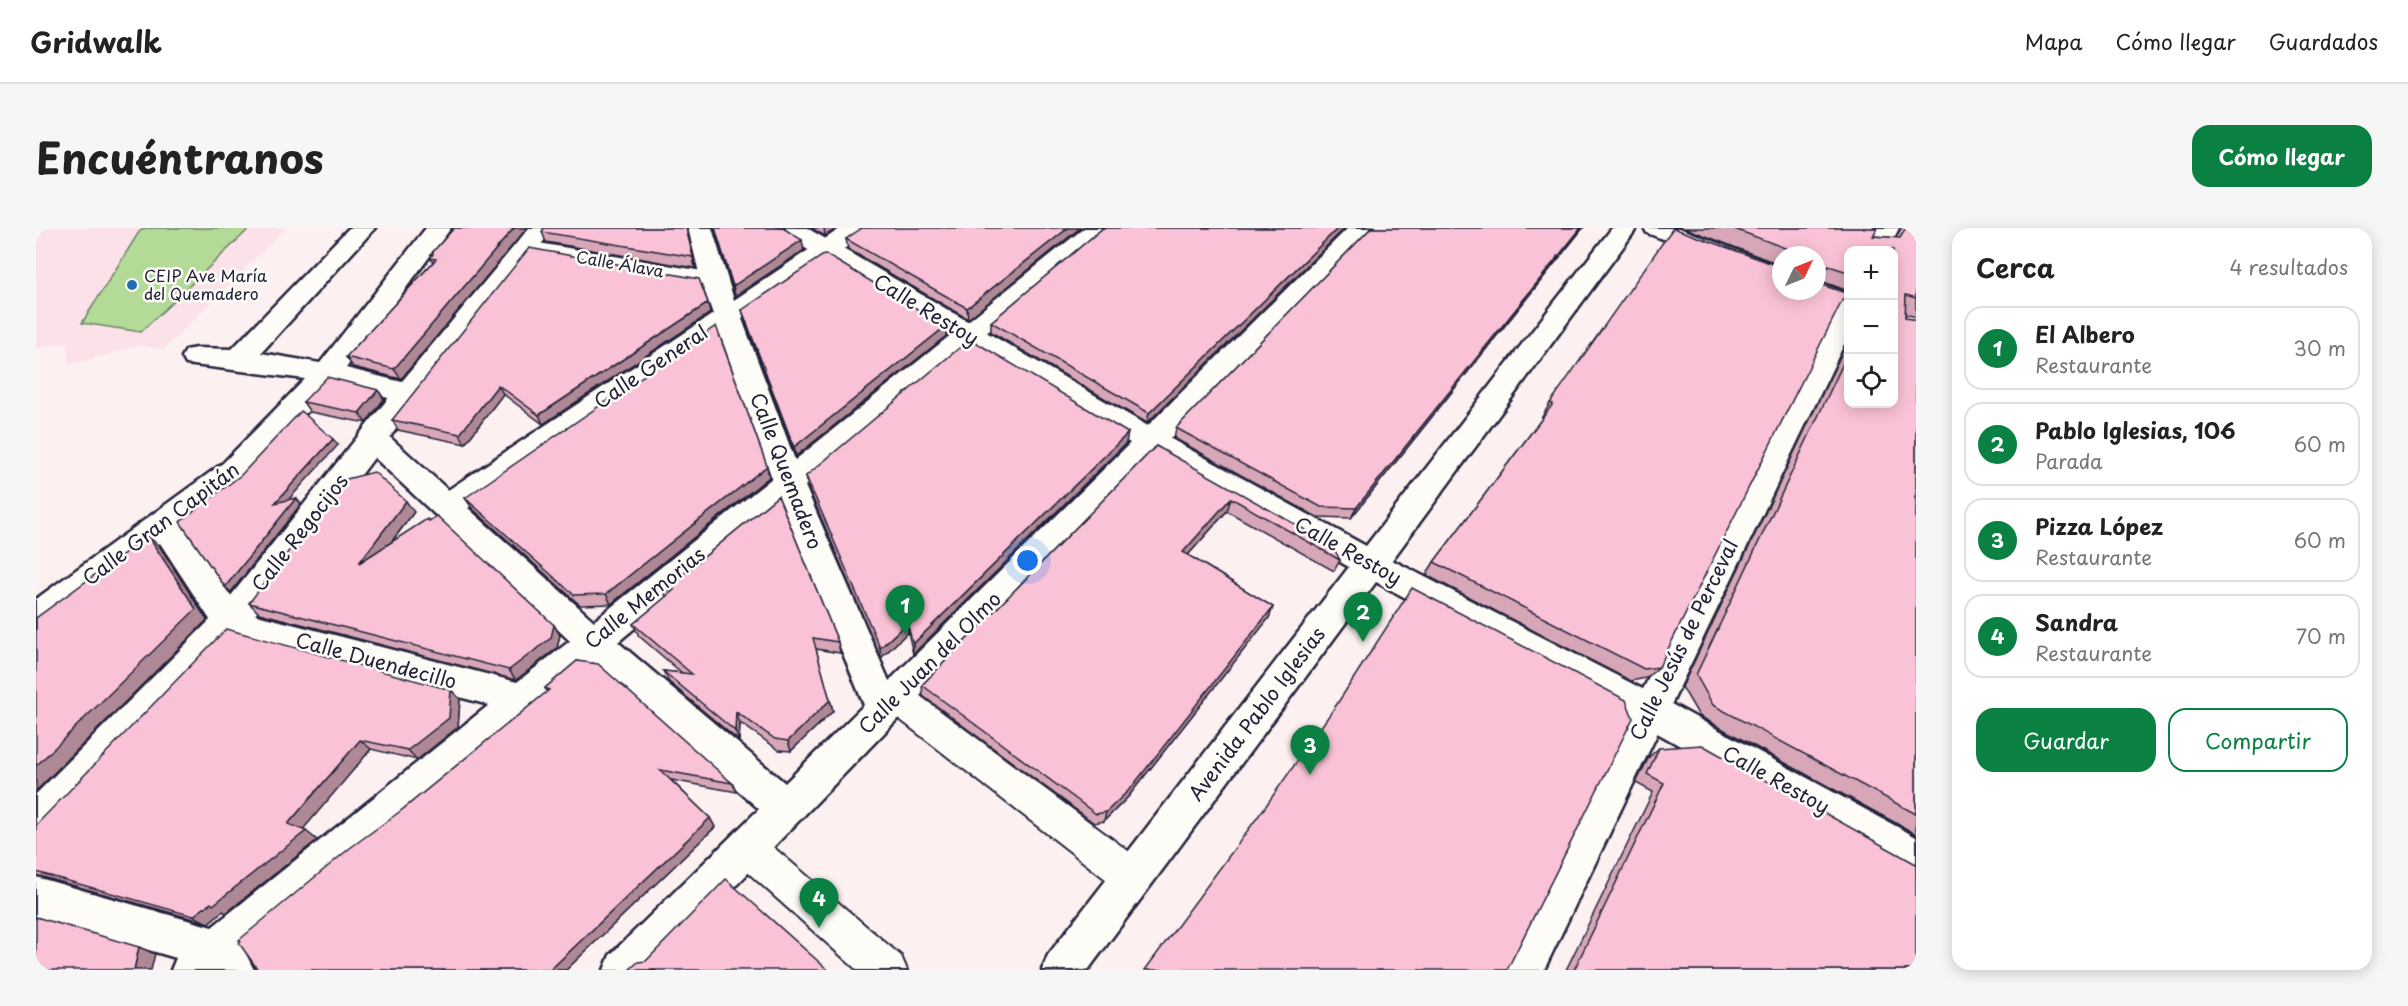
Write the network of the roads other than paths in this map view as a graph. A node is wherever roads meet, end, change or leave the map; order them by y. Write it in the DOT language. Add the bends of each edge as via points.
graph roads {
  1 [pos="363,228"];
  2 [pos="439,228"];
  3 [pos="700,228"];
  4 [pos="789,228"];
  5 [pos="858,228"];
  6 [pos="1099,228"];
  7 [pos="1362,228"];
  8 [pos="1625,228"];
  9 [pos="1656,228"];
  10 [pos="1887,228"];
  11 [pos="535,238"];
  12 [pos="1878,246"];
  13 [pos="826,249"];
  14 [pos="1772,273"];
  15 [pos="714,281"];
  16 [pos="1826,293"];
  17 [pos="1844,300"];
  18 [pos="726,316"];
  19 [pos="1844,318"];
  20 [pos="966,335"];
  21 [pos="196,357"];
  22 [pos="240,358"];
  23 [pos="328,372"];
  24 [pos="408,393"];
  25 [pos="373,439"];
  26 [pos="1150,441"];
  27 [pos="788,481"];
  28 [pos="446,507"];
  29 [pos="164,524"];
  30 [pos="1371,564"];
  31 [pos="36,617"];
  32 [pos="230,622"];
  33 [pos="593,641"];
  34 [pos="522,699"];
  35 [pos="890,703"];
  36 [pos="1649,710"];
  37 [pos="786,808"];
  38 [pos="36,820"];
  39 [pos="746,848"];
  40 [pos="1916,858"];
  41 [pos="1134,878"];
  42 [pos="36,897"];
  43 [pos="214,963"];
  44 [pos="625,970"];
  45 [pos="887,970"];
  46 [pos="1063,970"];
  47 [pos="1522,970"];
  1 -- 22 [label="street"];
  2 -- 23 [label="street, Calle Gran Capitán"];
  3 -- 15 [label="street, Calle Quemadero"];
  4 -- 13 [label="street, Calle Restoy"];
  5 -- 13 [label="street, Calle General"];
  6 -- 20 [label="street, Calle Memorias"];
  7 -- 26 [label="street, Calle Juan del Olmo"];
  8 -- 30 [label="street, Avenida Pablo Iglesias"];
  9 -- 14 [label="street"];
  10 -- 12 [label="street"];
  11 -- 15 [label="street, Calle Álava"];
  11 -- 24 [label="street, Calle Regocijos"];
  13 -- 18 [label="street, Calle General"];
  13 -- 20 [label="street, Calle Restoy"];
  15 -- 18 [label="street, Calle Quemadero"];
  16 -- 17 [label="street"];
  18 -- 27 [label="street, Calle Quemadero"];
  18 -- 28 [label="street, Calle General"];
  19 -- 36 [label="street, Calle Jesús de Perceval"];
  20 -- 26 [label="street, Calle Restoy"];
  20 -- 27 [label="street, Calle Memorias"];
  21 -- 22 [label="street"];
  22 -- 23 [label="street"];
  23 -- 24 [label="street"];
  23 -- 29 [label="street, Calle Gran Capitán" via="234,471"];
  24 -- 25 [label="street, Calle Regocijos"];
  25 -- 28 [label="street"];
  25 -- 32 [label="street, Calle Regocijos"];
  26 -- 30 [label="street, Calle Restoy"];
  26 -- 35 [label="street, Calle Juan del Olmo"];
  27 -- 33 [label="street, Calle Memorias"];
  27 -- 35 [label="street, Calle Quemadero"];
  28 -- 33 [label="street"];
  29 -- 31 [label="street, Calle Gran Capitán"];
  29 -- 32 [label="street"];
  30 -- 36 [label="street, Calle Restoy"];
  30 -- 41 [label="street, Avenida Pablo Iglesias"];
  32 -- 34 [label="street, Calle Duendecillo"];
  32 -- 38 [label="street, Calle Regocijos"];
  33 -- 34 [label="street, Calle Memorias"];
  33 -- 37 [label="street"];
  34 -- 43 [label="street, Calle Memorias"];
  35 -- 37 [label="street, Calle Juan del Olmo"];
  35 -- 41 [label="street"];
  36 -- 40 [label="street, Calle Restoy"];
  36 -- 47 [label="street, Calle Jesús de Perceval"];
  37 -- 39 [label="street, Calle Juan del Olmo"];
  39 -- 44 [label="street, Calle Juan del Olmo"];
  39 -- 45 [label="street"];
  41 -- 46 [label="street, Avenida Pablo Iglesias"];
  42 -- 43 [label="street"];
}
